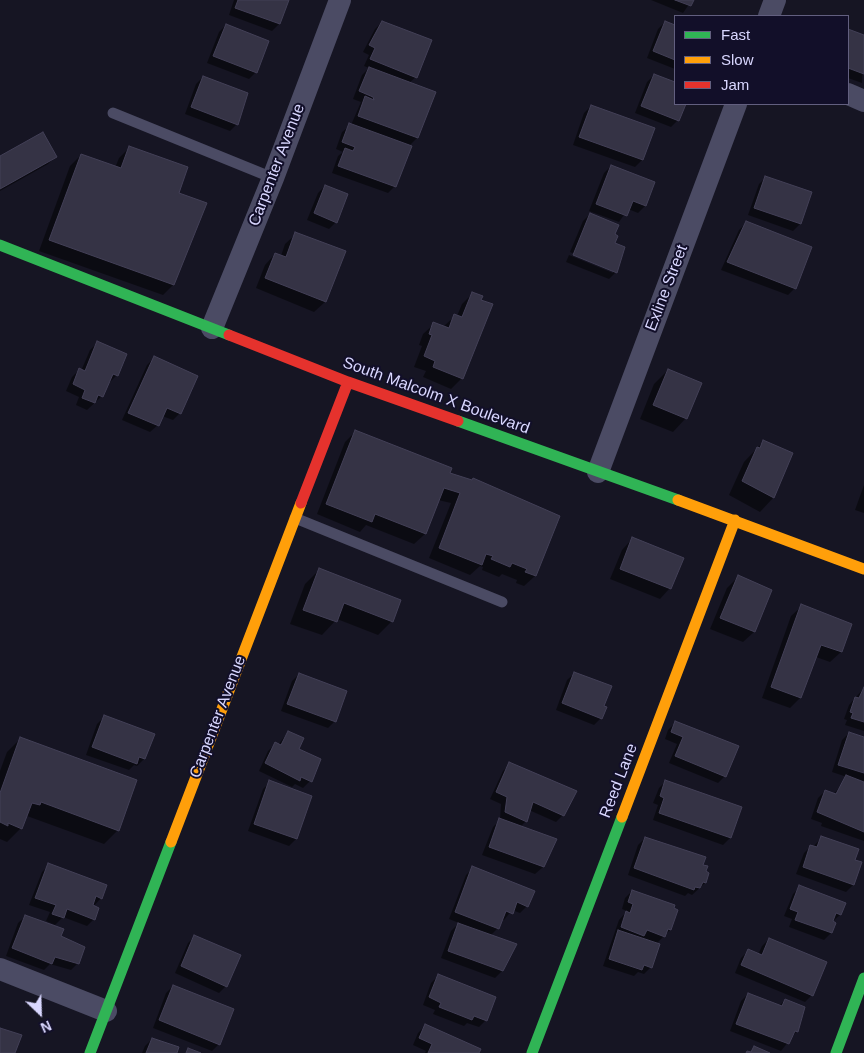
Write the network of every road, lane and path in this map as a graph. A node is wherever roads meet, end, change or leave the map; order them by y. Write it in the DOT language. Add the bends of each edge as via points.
graph roads {
  1 [pos="340,0"];
  2 [pos="775,0"];
  3 [pos="769,15"];
  4 [pos="849,94"];
  5 [pos="864,101"];
  6 [pos="736,105"];
  7 [pos="113,113"];
  8 [pos="273,178"];
  9 [pos="0,245"];
  10 [pos="212,328"];
  11 [pos="348,382"];
  12 [pos="598,472"];
  13 [pos="295,518"];
  14 [pos="735,520"];
  15 [pos="864,569"];
  16 [pos="502,602"];
  17 [pos="0,969"];
  18 [pos="864,978"];
  19 [pos="106,1011"];
  20 [pos="90,1053"];
  21 [pos="532,1053"];
  22 [pos="836,1053"];
  1 -- 8 [label="street, Carpenter Avenue"];
  2 -- 3 [label="street"];
  4 -- 5 [label="street"];
  6 -- 12 [label="street, Exline Street"];
  7 -- 8 [label="lane"];
  8 -- 10 [label="street, Carpenter Avenue"];
  9 -- 10 [label="street, South Malcolm X Boulevard"];
  10 -- 11 [label="street, South Malcolm X Boulevard"];
  11 -- 12 [label="street, South Malcolm X Boulevard"];
  11 -- 13 [label="street, Carpenter Avenue"];
  12 -- 14 [label="street, South Malcolm X Boulevard"];
  13 -- 16 [label="lane"];
  13 -- 19 [label="street, Carpenter Avenue"];
  14 -- 15 [label="street, South Malcolm X Boulevard"];
  14 -- 21 [label="street, Reed Lane"];
  17 -- 19 [label="street"];
  18 -- 22 [label="street"];
  19 -- 20 [label="street, Carpenter Avenue"];
}
